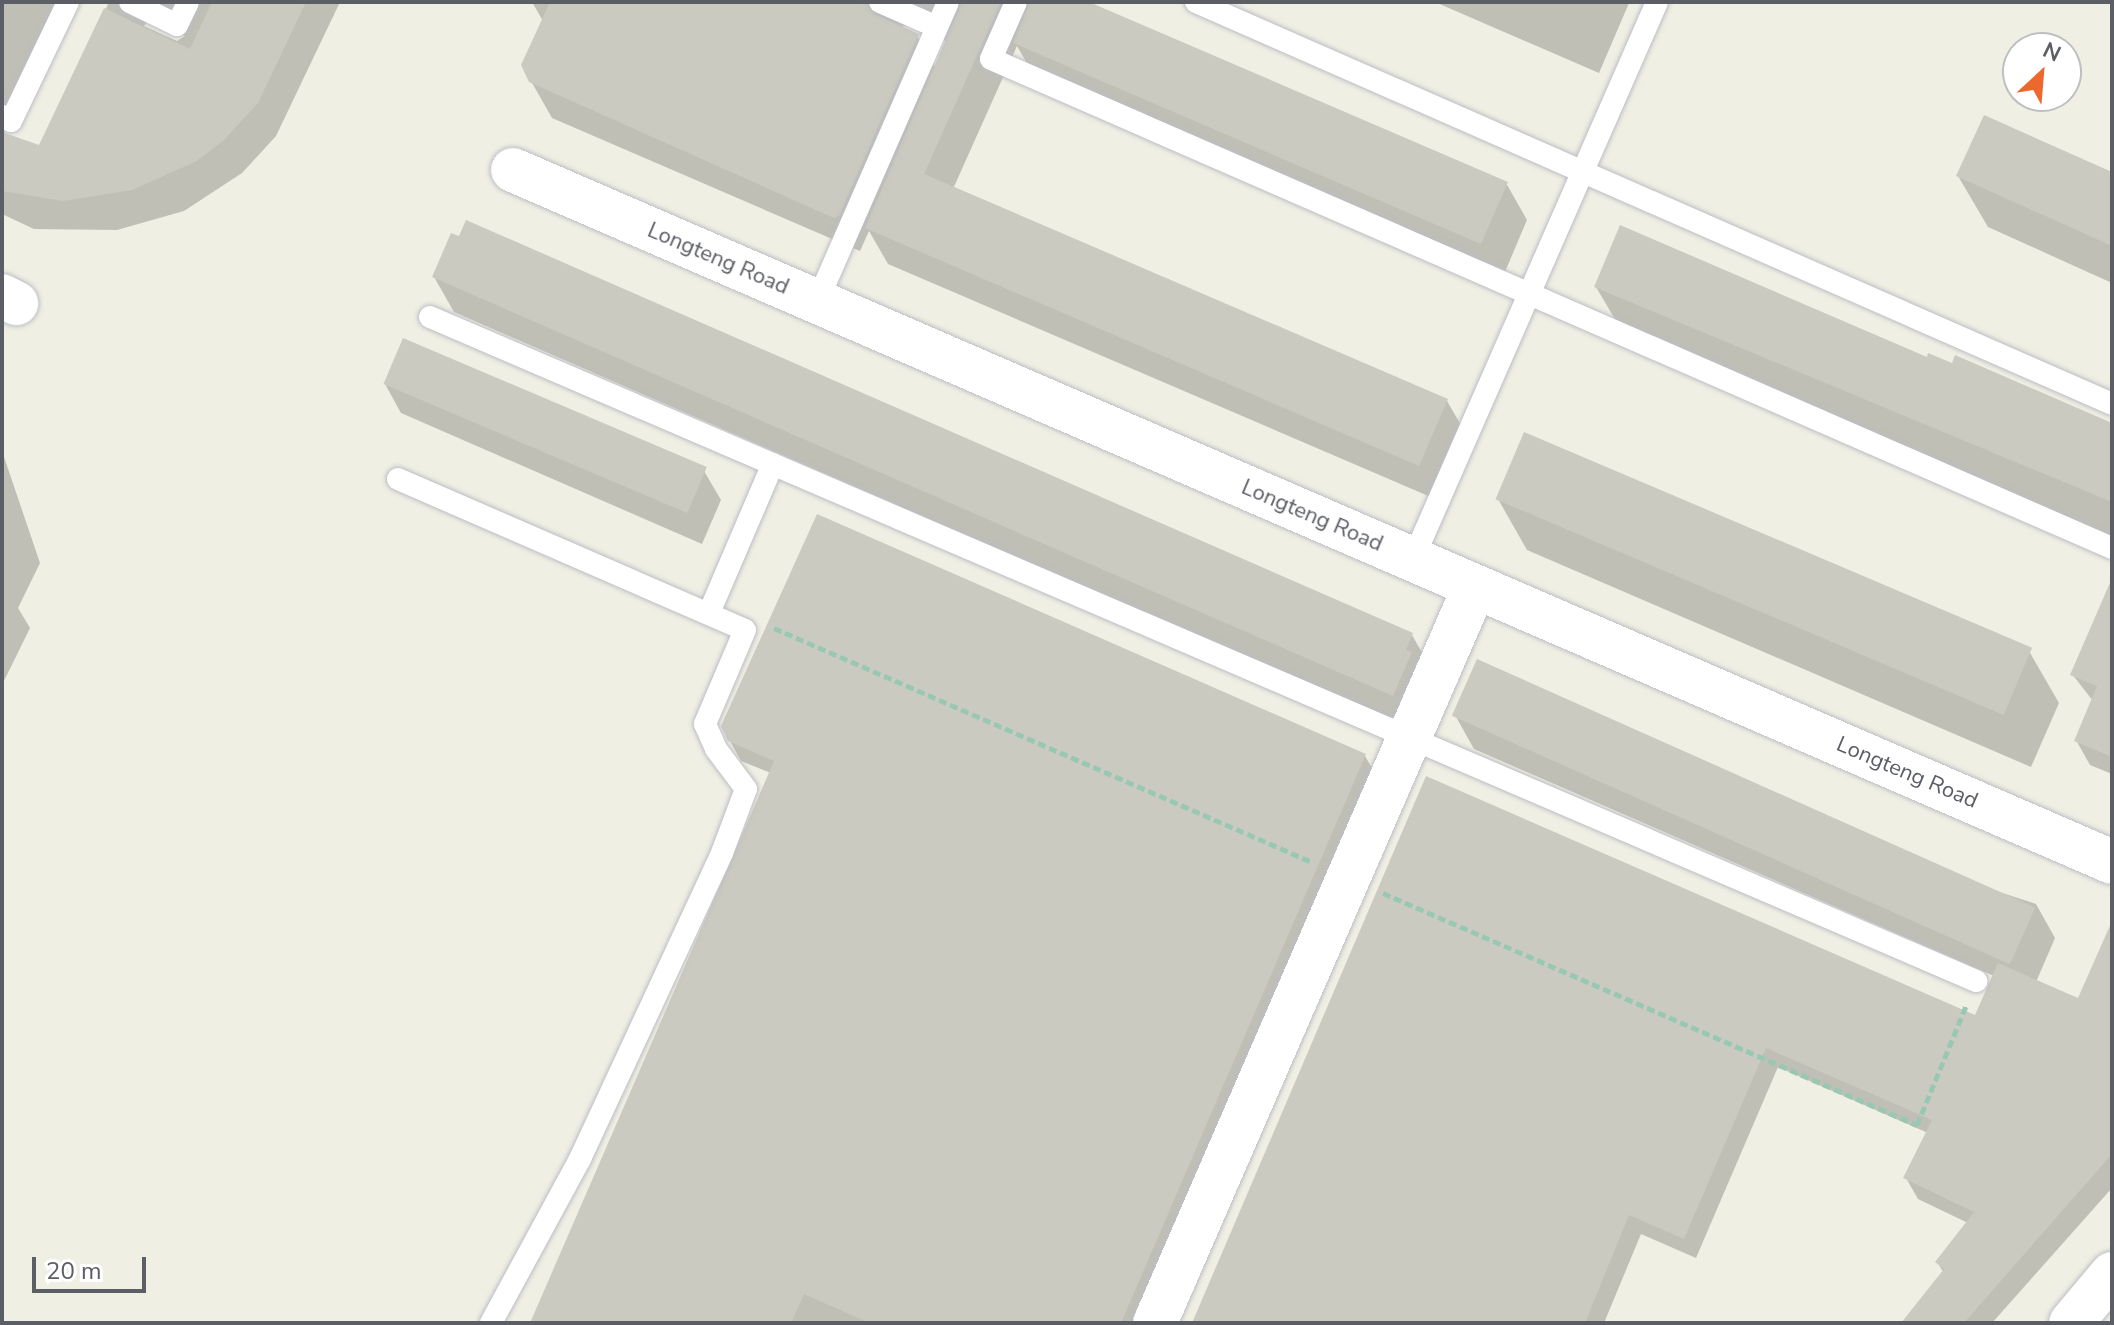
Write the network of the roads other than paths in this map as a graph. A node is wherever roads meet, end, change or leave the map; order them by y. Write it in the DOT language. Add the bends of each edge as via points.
graph roads {
  1 [pos="68,2"];
  2 [pos="130,2"];
  3 [pos="188,2"];
  4 [pos="880,2"];
  5 [pos="948,2"];
  6 [pos="1016,2"];
  7 [pos="1196,2"];
  8 [pos="1657,2"];
  9 [pos="937,27"];
  10 [pos="2,116"];
  11 [pos="513,170"];
  12 [pos="1583,172"];
  13 [pos="1529,295"];
  14 [pos="817,302"];
  15 [pos="430,317"];
  16 [pos="2112,404"];
  17 [pos="773,464"];
  18 [pos="398,479"];
  19 [pos="2112,548"];
  20 [pos="1413,559"];
  21 [pos="1475,586"];
  22 [pos="709,613"];
  23 [pos="1409,737"];
  24 [pos="2112,862"];
  25 [pos="1976,981"];
  26 [pos="2112,1274"];
  27 [pos="491,1323"];
  28 [pos="1155,1323"];
  29 [pos="2071,1323"];
  1 -- 10 [label="lane" via="11,121"];
  2 -- 3 [label="lane" via="177,25"];
  4 -- 9 [label="lane"];
  5 -- 9 [label="lane"];
  6 -- 13 [label="lane" via="991,59"];
  7 -- 12 [label="lane"];
  8 -- 12 [label="lane"];
  9 -- 14 [label="lane"];
  11 -- 14 [label="street, Longteng Road"];
  12 -- 13 [label="lane"];
  12 -- 16 [label="lane"];
  13 -- 19 [label="lane"];
  13 -- 20 [label="lane"];
  14 -- 20 [label="street, Longteng Road"];
  15 -- 17 [label="lane"];
  17 -- 22 [label="lane"];
  17 -- 23 [label="lane"];
  18 -- 22 [label="lane"];
  20 -- 21 [label="street, Longteng Road"];
  21 -- 23 [label="street"];
  21 -- 24 [label="street, Longteng Road"];
  22 -- 27 [label="lane" via="745,630 705,724 716,749 746,789 580,1159"];
  23 -- 25 [label="lane"];
  23 -- 28 [label="street"];
  26 -- 29 [label="street"];
}
